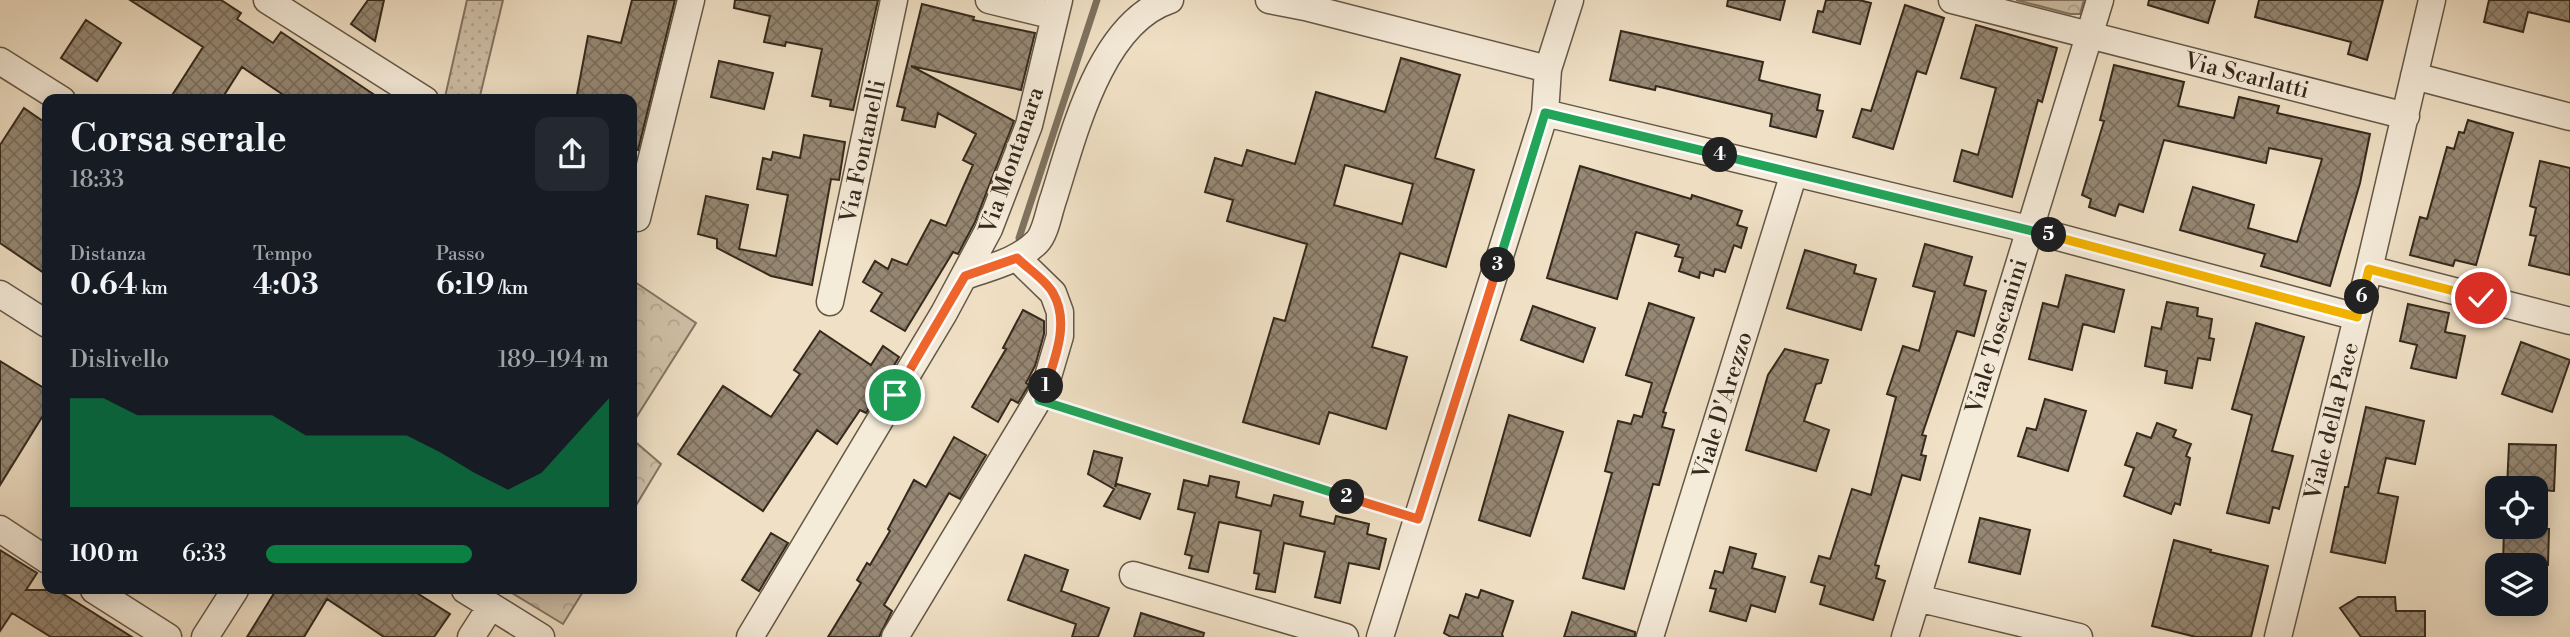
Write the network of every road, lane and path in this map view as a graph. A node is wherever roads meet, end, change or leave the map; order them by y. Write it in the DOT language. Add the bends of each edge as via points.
graph roads {
  1 [pos="691,0"];
  2 [pos="894,0"];
  3 [pos="989,0"];
  4 [pos="1170,0"];
  5 [pos="1269,0"];
  6 [pos="1570,0"];
  7 [pos="1952,0"];
  8 [pos="2100,0"];
  9 [pos="2432,0"];
  10 [pos="278,3"];
  11 [pos="1303,4"];
  12 [pos="1057,8"];
  13 [pos="2089,34"];
  14 [pos="0,61"];
  15 [pos="1548,69"];
  16 [pos="2414,75"];
  17 [pos="52,94"];
  18 [pos="416,94"];
  19 [pos="1545,113"];
  20 [pos="2406,116"];
  21 [pos="2570,117"];
  22 [pos="1794,173"];
  23 [pos="637,218"];
  24 [pos="2028,229"];
  25 [pos="1017,258"];
  26 [pos="2369,269"];
  27 [pos="965,276"];
  28 [pos="0,294"];
  29 [pos="830,302"];
  30 [pos="2357,317"];
  31 [pos="42,321"];
  32 [pos="2570,321"];
  33 [pos="1039,400"];
  34 [pos="1418,519"];
  35 [pos="0,529"];
  36 [pos="42,557"];
  37 [pos="1133,575"];
  38 [pos="100,594"];
  39 [pos="232,594"];
  40 [pos="472,594"];
  41 [pos="1917,598"];
  42 [pos="491,606"];
  43 [pos="168,637"];
  44 [pos="205,637"];
  45 [pos="471,637"];
  46 [pos="541,637"];
  47 [pos="750,637"];
  48 [pos="895,637"];
  49 [pos="1345,637"];
  50 [pos="1380,637"];
  51 [pos="1650,637"];
  52 [pos="1905,637"];
  53 [pos="2079,637"];
  54 [pos="2278,637"];
  1 -- 23 [label="street"];
  2 -- 29 [label="street, Via Fontanelli"];
  3 -- 12 [label="street"];
  4 -- 25 [label="street" via="1155,5 1132,25 1105,59 1088,95 1040,240"];
  5 -- 11 [label="street"];
  6 -- 15 [label="street"];
  7 -- 13 [label="street, Via Scarlatti"];
  8 -- 13 [label="street, Viale Toscanini"];
  9 -- 16 [label="street, Viale della Pace"];
  10 -- 18 [label="street"];
  11 -- 15 [label="street"];
  12 -- 27 [label="street, Via Montanara" via="1028,125 989,229"];
  13 -- 20 [label="street, Via Scarlatti"];
  13 -- 24 [label="street, Viale Toscanini"];
  14 -- 17 [label="street"];
  15 -- 19 [label="street"];
  16 -- 20 [label="street, Viale della Pace"];
  16 -- 21 [label="street"];
  19 -- 22 [label="street"];
  19 -- 34 [label="street"];
  20 -- 26 [label="street, Viale della Pace"];
  22 -- 24 [label="street"];
  22 -- 51 [label="street, Viale D'Arezzo"];
  24 -- 30 [label="street"];
  24 -- 41 [label="street, Viale Toscanini"];
  25 -- 27 [label="street"];
  25 -- 33 [label="street" via="1053,293 1060,312 1060,336"];
  26 -- 30 [label="street, Viale della Pace"];
  26 -- 32 [label="street"];
  27 -- 47 [label="street, Via Montanara"];
  28 -- 31 [label="street"];
  30 -- 54 [label="street, Viale della Pace"];
  33 -- 34 [label="path"];
  33 -- 48 [label="street"];
  34 -- 50 [label="street"];
  35 -- 36 [label="street"];
  37 -- 49 [label="street"];
  38 -- 43 [label="street"];
  39 -- 44 [label="street"];
  40 -- 42 [label="street"];
  41 -- 52 [label="street, Viale Toscanini"];
  41 -- 53 [label="street"];
  42 -- 45 [label="street"];
  42 -- 46 [label="street"];
}
